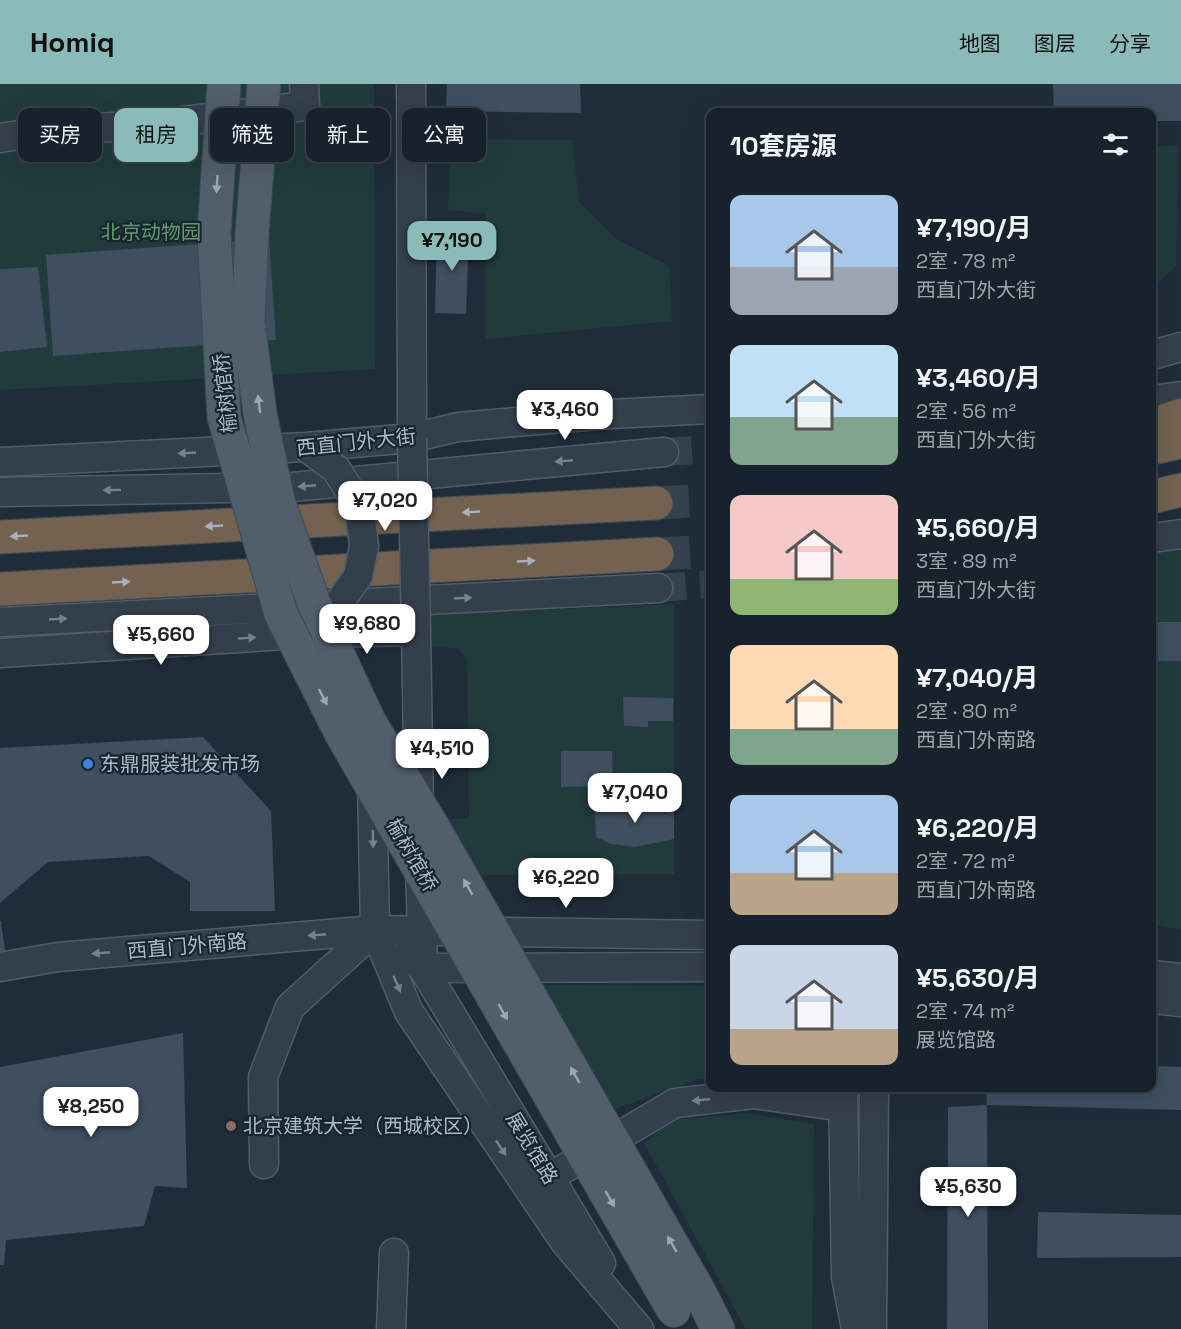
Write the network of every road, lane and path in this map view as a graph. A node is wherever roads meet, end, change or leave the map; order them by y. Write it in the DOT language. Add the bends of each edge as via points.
graph roads {
  1 [pos="224,84"];
  2 [pos="264,84"];
  3 [pos="304,84"];
  4 [pos="411,84"];
  5 [pos="0,138"];
  6 [pos="1181,347"];
  7 [pos="1156,354"];
  8 [pos="1181,396"];
  9 [pos="1156,399"];
  10 [pos="706,409"];
  11 [pos="1181,415"];
  12 [pos="1156,424"];
  13 [pos="412,438"];
  14 [pos="1181,442"];
  15 [pos="306,447"];
  16 [pos="1156,447"];
  17 [pos="664,452"];
  18 [pos="0,462"];
  19 [pos="1181,490"];
  20 [pos="0,492"];
  21 [pos="1156,496"];
  22 [pos="656,503"];
  23 [pos="1181,534"];
  24 [pos="0,537"];
  25 [pos="1156,537"];
  26 [pos="657,554"];
  27 [pos="658,588"];
  28 [pos="0,589"];
  29 [pos="0,622"];
  30 [pos="416,631"];
  31 [pos="318,633"];
  32 [pos="0,653"];
  33 [pos="375,930"];
  34 [pos="421,930"];
  35 [pos="706,935"];
  36 [pos="0,967"];
  37 [pos="706,967"];
  38 [pos="423,968"];
  39 [pos="1156,975"];
  40 [pos="1181,978"];
  41 [pos="1156,999"];
  42 [pos="1181,1002"];
  43 [pos="874,1092"];
  44 [pos="843,1097"];
  45 [pos="264,1164"];
  46 [pos="550,1177"];
  47 [pos="394,1253"];
  48 [pos="678,1320"];
  49 [pos="391,1329"];
  50 [pos="640,1329"];
  51 [pos="718,1329"];
  52 [pos="856,1329"];
  53 [pos="872,1329"];
  1 -- 48 [label="main road, 榆树馆桥, one-way, bridge" via="214,233 224,417 281,614 341,733"];
  51 -- 2 [label="main road, 榆树馆桥, one-way, bridge" via="369,721 314,603 278,501 260,413 248,322"];
  3 -- 5 [label="street" via="305,106"];
  4 -- 13 [label="street"];
  6 -- 7 [label="street"];
  8 -- 9 [label="street"];
  10 -- 13 [label="street, 西直门外大街" via="458,427"];
  11 -- 12 [label="highway"];
  13 -- 15 [label="street, 西直门外大街"];
  13 -- 30 [label="street, bridge"];
  14 -- 16 [label="highway"];
  15 -- 18 [label="street, 西直门外大街, one-way"];
  15 -- 31 [label="street, bridge" via="336,469 359,506 364,546 358,576"];
  17 -- 20 [label="street, 西直门外大街, one-way" via="292,487"];
  19 -- 21 [label="highway"];
  22 -- 24 [label="highway, one-way"];
  23 -- 25 [label="street"];
  28 -- 26 [label="highway, one-way"];
  29 -- 27 [label="street, one-way"];
  30 -- 31 [label="street"];
  30 -- 34 [label="street"];
  32 -- 31 [label="street, one-way"];
  31 -- 33 [label="street, one-way" via="353,663 370,694"];
  33 -- 34 [label="street, 西直门外南路"];
  33 -- 36 [label="street, 西直门外南路, one-way" via="58,957"];
  33 -- 38 [label="street"];
  33 -- 45 [label="street" via="290,1006 263,1077"];
  33 -- 50 [label="street, one-way" via="409,1012 565,1242"];
  34 -- 35 [label="street"];
  34 -- 38 [label="street"];
  37 -- 38 [label="street"];
  38 -- 46 [label="street, 展览馆路"];
  39 -- 40 [label="street"];
  41 -- 42 [label="street"];
  43 -- 53 [label="street"];
  44 -- 46 [label="street, one-way" via="754,1094 675,1103"];
  44 -- 52 [label="street" via="846,1277"];
  46 -- 50 [label="street, 展览馆路"];
  47 -- 49 [label="street"];
}
